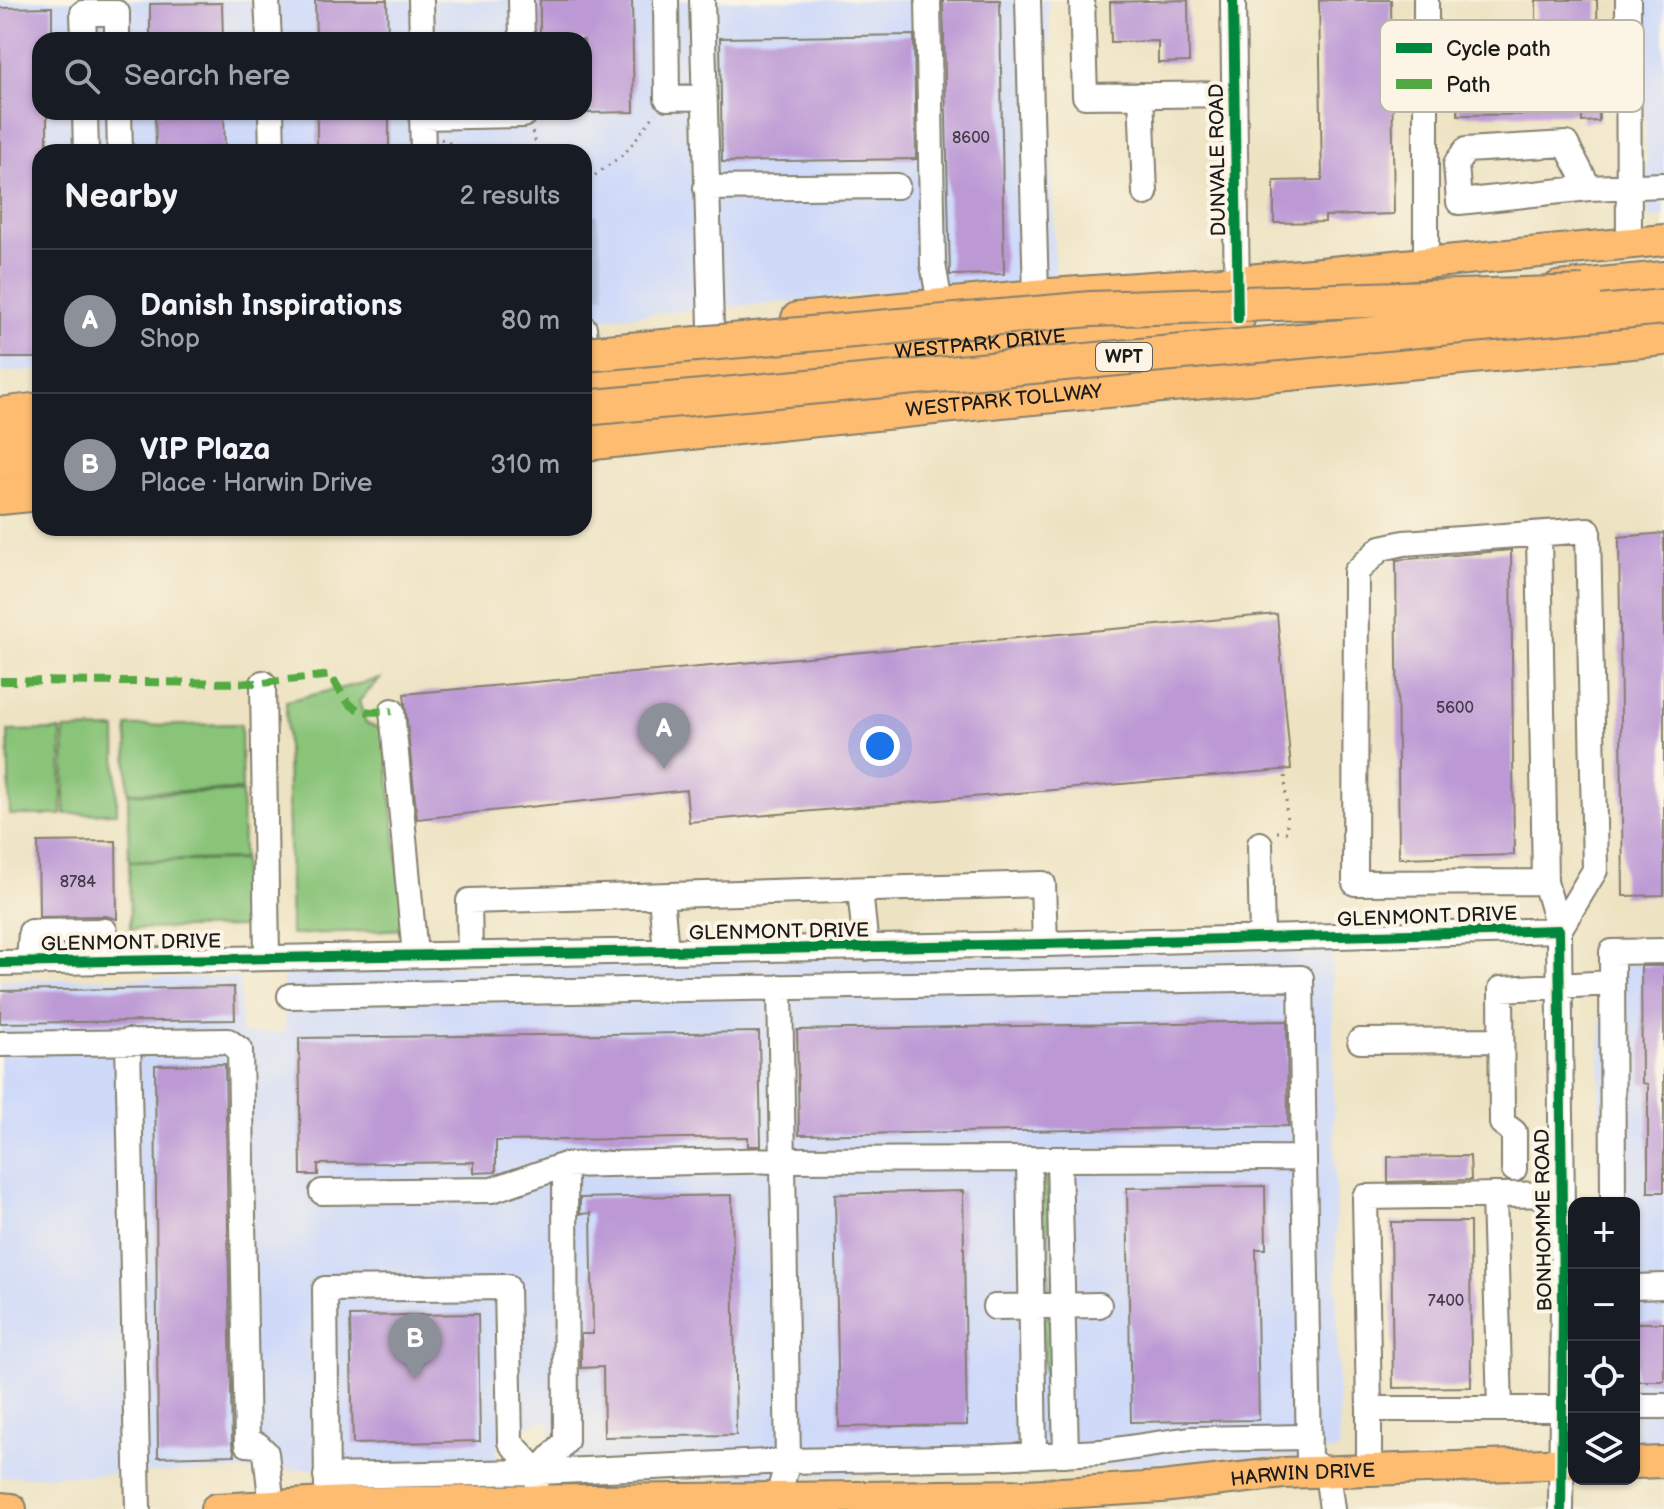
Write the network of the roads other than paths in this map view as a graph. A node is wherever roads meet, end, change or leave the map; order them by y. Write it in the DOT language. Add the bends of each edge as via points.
graph roads {
  1 [pos="267,0"];
  2 [pos="421,0"];
  3 [pos="521,0"];
  4 [pos="666,0"];
  5 [pos="702,0"];
  6 [pos="928,0"];
  7 [pos="1028,0"];
  8 [pos="1082,0"];
  9 [pos="1233,0"];
  10 [pos="1628,0"];
  11 [pos="99,7"];
  12 [pos="1628,20"];
  13 [pos="84,32"];
  14 [pos="117,32"];
  15 [pos="269,32"];
  16 [pos="422,32"];
  17 [pos="522,32"];
  18 [pos="1233,94"];
  19 [pos="1141,95"];
  20 [pos="704,97"];
  21 [pos="1426,112"];
  22 [pos="1629,112"];
  23 [pos="85,120"];
  24 [pos="119,120"];
  25 [pos="271,120"];
  26 [pos="485,120"];
  27 [pos="423,128"];
  28 [pos="86,144"];
  29 [pos="120,144"];
  30 [pos="272,144"];
  31 [pos="1664,185"];
  32 [pos="897,186"];
  33 [pos="1629,186"];
  34 [pos="706,188"];
  35 [pos="1589,188"];
  36 [pos="1145,193"];
  37 [pos="1664,240"];
  38 [pos="1629,243"];
  39 [pos="1426,263"];
  40 [pos="1664,277"];
  41 [pos="1237,281"];
  42 [pos="1664,292"];
  43 [pos="1036,295"];
  44 [pos="940,304"];
  45 [pos="1664,307"];
  46 [pos="1238,319"];
  47 [pos="711,327"];
  48 [pos="1664,338"];
  49 [pos="592,339"];
  50 [pos="592,340"];
  51 [pos="592,380"];
  52 [pos="32,390"];
  53 [pos="0,393"];
  54 [pos="1001,400"];
  55 [pos="592,401"];
  56 [pos="592,407"];
  57 [pos="32,409"];
  58 [pos="0,413"];
  59 [pos="32,433"];
  60 [pos="0,436"];
  61 [pos="592,442"];
  62 [pos="32,460"];
  63 [pos="0,463"];
  64 [pos="32,494"];
  65 [pos="0,497"];
  66 [pos="1539,535"];
  67 [pos="263,683"];
  68 [pos="392,711"];
  69 [pos="1260,844"];
  70 [pos="1545,882"];
  71 [pos="860,890"];
  72 [pos="661,896"];
  73 [pos="1559,930"];
  74 [pos="1262,939"];
  75 [pos="1045,944"];
  76 [pos="866,948"];
  77 [pos="666,951"];
  78 [pos="1664,951"];
  79 [pos="470,954"];
  80 [pos="415,955"];
  81 [pos="267,958"];
  82 [pos="0,963"];
  83 [pos="1612,983"];
  84 [pos="780,987"];
  85 [pos="1560,987"];
  86 [pos="290,996"];
  87 [pos="1501,1040"];
  88 [pos="128,1041"];
  89 [pos="1360,1041"];
  90 [pos="0,1044"];
  91 [pos="1304,1158"];
  92 [pos="1029,1159"];
  93 [pos="1059,1159"];
  94 [pos="783,1160"];
  95 [pos="565,1165"];
  96 [pos="1514,1169"];
  97 [pos="322,1192"];
  98 [pos="1560,1194"];
  99 [pos="1494,1195"];
  100 [pos="1613,1197"];
  101 [pos="1664,1286"];
  102 [pos="1640,1287"];
  103 [pos="1568,1304"];
  104 [pos="1099,1305"];
  105 [pos="1032,1306"];
  106 [pos="1062,1306"];
  107 [pos="995,1307"];
  108 [pos="1640,1406"];
  109 [pos="1664,1406"];
  110 [pos="1369,1409"];
  111 [pos="1500,1409"];
  112 [pos="1561,1409"];
  113 [pos="1309,1437"];
  114 [pos="1034,1454"];
  115 [pos="1066,1454"];
  116 [pos="788,1461"];
  117 [pos="1664,1462"];
  118 [pos="1567,1463"];
  119 [pos="1640,1463"];
  120 [pos="1369,1471"];
  121 [pos="1327,1473"];
  122 [pos="537,1486"];
  123 [pos="327,1490"];
  124 [pos="778,1503"];
  125 [pos="0,1508"];
  126 [pos="272,1508"];
  127 [pos="11,1509"];
  128 [pos="138,1509"];
  129 [pos="216,1509"];
  130 [pos="1332,1509"];
  131 [pos="1561,1509"];
  1 -- 15 [label="street"];
  2 -- 16 [label="street"];
  3 -- 17 [label="street"];
  4 -- 20 [label="street" via="667,98"];
  5 -- 20 [label="street"];
  6 -- 44 [label="street" via="933,264"];
  7 -- 43 [label="street"];
  8 -- 19 [label="street" via="1085,96"];
  9 -- 18 [label="street, DUNVALE ROAD"];
  10 -- 12 [label="street"];
  11 -- 13 [label="street" via="83,13"];
  11 -- 14 [label="street" via="117,13"];
  18 -- 19 [label="street"];
  18 -- 41 [label="street, DUNVALE ROAD"];
  19 -- 36 [label="street"];
  20 -- 34 [label="street"];
  21 -- 39 [label="street"];
  22 -- 33 [label="street"];
  23 -- 28 [label="street"];
  24 -- 29 [label="street"];
  25 -- 30 [label="street"];
  26 -- 27 [label="street"];
  31 -- 33 [label="street"];
  32 -- 34 [label="street"];
  33 -- 35 [label="street"];
  33 -- 38 [label="street"];
  34 -- 47 [label="street"];
  35 -- 35 [label="street" via="1459,202 1456,164 1466,150 1566,144"];
  37 -- 38 [label="main road, WESTPARK DRIVE"];
  38 -- 39 [label="main road, WESTPARK DRIVE"];
  39 -- 41 [label="main road, WESTPARK DRIVE"];
  40 -- 46 [label="main road, WESTPARK DRIVE"];
  41 -- 43 [label="main road, WESTPARK DRIVE"];
  41 -- 46 [label="street, DUNVALE ROAD"];
  42 -- 50 [label="highway, bridge" via="1091,309"];
  43 -- 44 [label="main road, WESTPARK DRIVE"];
  44 -- 47 [label="main road, WESTPARK DRIVE"];
  45 -- 56 [label="highway, WESTPARK TOLLWAY / WPT, bridge"];
  46 -- 51 [label="main road, WESTPARK DRIVE"];
  47 -- 49 [label="main road, WESTPARK DRIVE"];
  48 -- 54 [label="highway, WESTPARK TOLLWAY / WPT"];
  52 -- 53 [label="main road"];
  54 -- 55 [label="highway"];
  54 -- 61 [label="highway, WESTPARK TOLLWAY / WPT"];
  57 -- 58 [label="main road"];
  59 -- 60 [label="main road"];
  62 -- 63 [label="highway"];
  64 -- 65 [label="highway"];
  66 -- 70 [label="street, BONHOMME ROAD"];
  66 -- 70 [label="street" via="1404,543 1381,548 1356,572 1355,883"];
  66 -- 73 [label="street" via="1588,530 1595,870"];
  67 -- 81 [label="street"];
  68 -- 80 [label="street"];
  69 -- 74 [label="street"];
  70 -- 73 [label="street, BONHOMME ROAD"];
  71 -- 72 [label="street"];
  71 -- 75 [label="street" via="1043,884"];
  71 -- 76 [label="street"];
  72 -- 77 [label="street"];
  72 -- 79 [label="street" via="469,901"];
  73 -- 74 [label="street, GLENMONT DRIVE"];
  73 -- 85 [label="street, BONHOMME ROAD"];
  74 -- 75 [label="street, GLENMONT DRIVE"];
  75 -- 76 [label="street, GLENMONT DRIVE"];
  76 -- 77 [label="street, GLENMONT DRIVE"];
  77 -- 79 [label="street, GLENMONT DRIVE"];
  78 -- 83 [label="street" via="1612,952"];
  79 -- 80 [label="street, GLENMONT DRIVE"];
  80 -- 81 [label="street, GLENMONT DRIVE"];
  81 -- 82 [label="street, GLENMONT DRIVE"];
  83 -- 85 [label="street"];
  83 -- 100 [label="street"];
  84 -- 86 [label="street"];
  84 -- 91 [label="street" via="1301,978"];
  84 -- 94 [label="street"];
  85 -- 87 [label="street" via="1501,989"];
  85 -- 98 [label="street, BONHOMME ROAD"];
  87 -- 89 [label="street"];
  87 -- 96 [label="street" via="1502,1123 1514,1132"];
  88 -- 90 [label="street"];
  88 -- 126 [label="street" via="228,1041 240,1050 247,1444 266,1453"];
  88 -- 128 [label="street"];
  91 -- 93 [label="street"];
  91 -- 113 [label="street"];
  92 -- 93 [label="street"];
  92 -- 94 [label="street"];
  92 -- 105 [label="street"];
  93 -- 106 [label="street"];
  94 -- 95 [label="street"];
  94 -- 116 [label="street"];
  95 -- 97 [label="street" via="492,1190"];
  95 -- 122 [label="street" via="566,1441"];
  98 -- 99 [label="street"];
  98 -- 103 [label="street, BONHOMME ROAD"];
  99 -- 110 [label="street" via="1365,1197"];
  99 -- 111 [label="street"];
  101 -- 102 [label="street"];
  103 -- 112 [label="street, BONHOMME ROAD"];
  104 -- 106 [label="street"];
  105 -- 106 [label="street"];
  105 -- 107 [label="street"];
  105 -- 114 [label="street"];
  106 -- 115 [label="street"];
  108 -- 109 [label="street"];
  110 -- 111 [label="street"];
  110 -- 120 [label="street"];
  111 -- 112 [label="street"];
  112 -- 118 [label="street, BONHOMME ROAD"];
  113 -- 115 [label="street" via="1190,1439"];
  113 -- 121 [label="street" via="1309,1459"];
  114 -- 115 [label="street"];
  114 -- 116 [label="street"];
  116 -- 122 [label="street"];
  116 -- 124 [label="street"];
  117 -- 119 [label="main road"];
  118 -- 120 [label="main road, HARWIN DRIVE"];
  118 -- 131 [label="street, BONHOMME ROAD"];
  120 -- 121 [label="main road, HARWIN DRIVE"];
  121 -- 124 [label="main road, HARWIN DRIVE" via="1059,1493"];
  121 -- 130 [label="street"];
  122 -- 123 [label="main road, HARWIN DRIVE"];
  122 -- 123 [label="street" via="510,1442 507,1287 325,1289"];
  122 -- 124 [label="main road, HARWIN DRIVE"];
  123 -- 126 [label="main road, HARWIN DRIVE"];
  125 -- 127 [label="main road"];
  126 -- 129 [label="main road, HARWIN DRIVE"];
}
